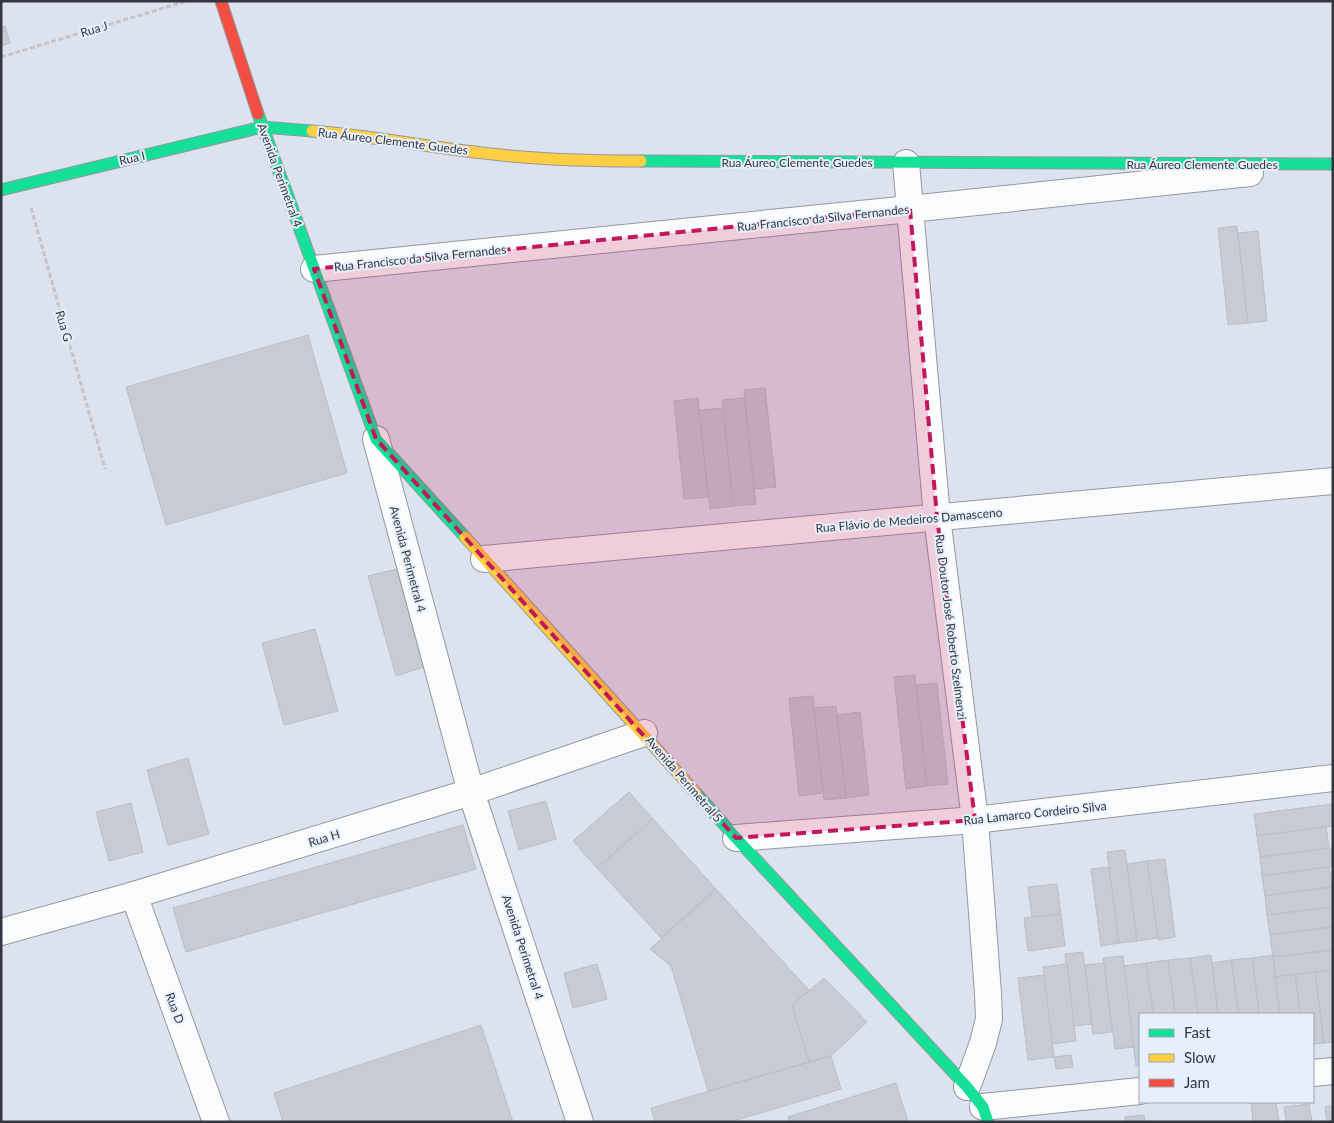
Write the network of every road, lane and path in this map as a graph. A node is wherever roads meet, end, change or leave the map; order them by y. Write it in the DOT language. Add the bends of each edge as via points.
graph roads {
  1 [pos="187,1"];
  2 [pos="221,1"];
  3 [pos="1,57"];
  4 [pos="262,127"];
  5 [pos="906,163"];
  6 [pos="1333,164"];
  7 [pos="24,184"];
  8 [pos="1,190"];
  9 [pos="910,209"];
  10 [pos="314,269"];
  11 [pos="376,439"];
  12 [pos="105,469"];
  13 [pos="1333,481"];
  14 [pos="937,517"];
  15 [pos="484,559"];
  16 [pos="644,733"];
  17 [pos="1333,778"];
  18 [pos="471,792"];
  19 [pos="975,820"];
  20 [pos="736,838"];
  21 [pos="134,895"];
  22 [pos="1,932"];
  23 [pos="1333,1071"];
  24 [pos="1314,1073"];
  25 [pos="1139,1091"];
  26 [pos="979,1105"];
  27 [pos="216,1122"];
  28 [pos="580,1122"];
  1 -- 3 [label="path, Rua J"];
  2 -- 4 [label="street, Avenida Perimetral 4"];
  4 -- 5 [label="street, Rua Áureo Clemente Guedes" via="352,134 500,155 583,162"];
  4 -- 7 [label="street, Rua I"];
  4 -- 10 [label="street, Avenida Perimetral 4"];
  5 -- 6 [label="street, Rua Áureo Clemente Guedes"];
  5 -- 9 [label="street, Rua Doutor José Roberto Szelmenzi"];
  6 -- 9 [label="street, Rua Francisco da Silva Fernandes"];
  7 -- 8 [label="street, Rua I"];
  7 -- 12 [label="path, Rua G"];
  9 -- 10 [label="street, Rua Francisco da Silva Fernandes"];
  9 -- 14 [label="street, Rua Doutor José Roberto Szelmenzi"];
  10 -- 11 [label="street, Avenida Perimetral 4"];
  11 -- 15 [label="street, Avenida Perimetral 5"];
  11 -- 18 [label="street, Avenida Perimetral 4"];
  13 -- 14 [label="street, Rua Flávio de Medeiros Damasceno"];
  14 -- 15 [label="street, Rua Flávio de Medeiros Damasceno"];
  14 -- 19 [label="street, Rua Doutor José Roberto Szelmenzi"];
  15 -- 16 [label="street, Avenida Perimetral 5"];
  16 -- 18 [label="street, Rua H"];
  16 -- 20 [label="street, Avenida Perimetral 5"];
  17 -- 19 [label="street, Rua Lamarco Cordeiro Silva"];
  18 -- 21 [label="street, Rua H"];
  18 -- 28 [label="street, Avenida Perimetral 4"];
  19 -- 20 [label="street, Rua Lamarco Cordeiro Silva"];
  19 -- 26 [label="street, Rua Doutor José Roberto Szelmenzi" via="989,1019 983,1043"];
  20 -- 26 [label="street, Avenida Perimetral 5"];
  21 -- 22 [label="street, Rua H"];
  21 -- 27 [label="street, Rua D"];
  23 -- 24 [label="street"];
  25 -- 26 [label="street"];
}
